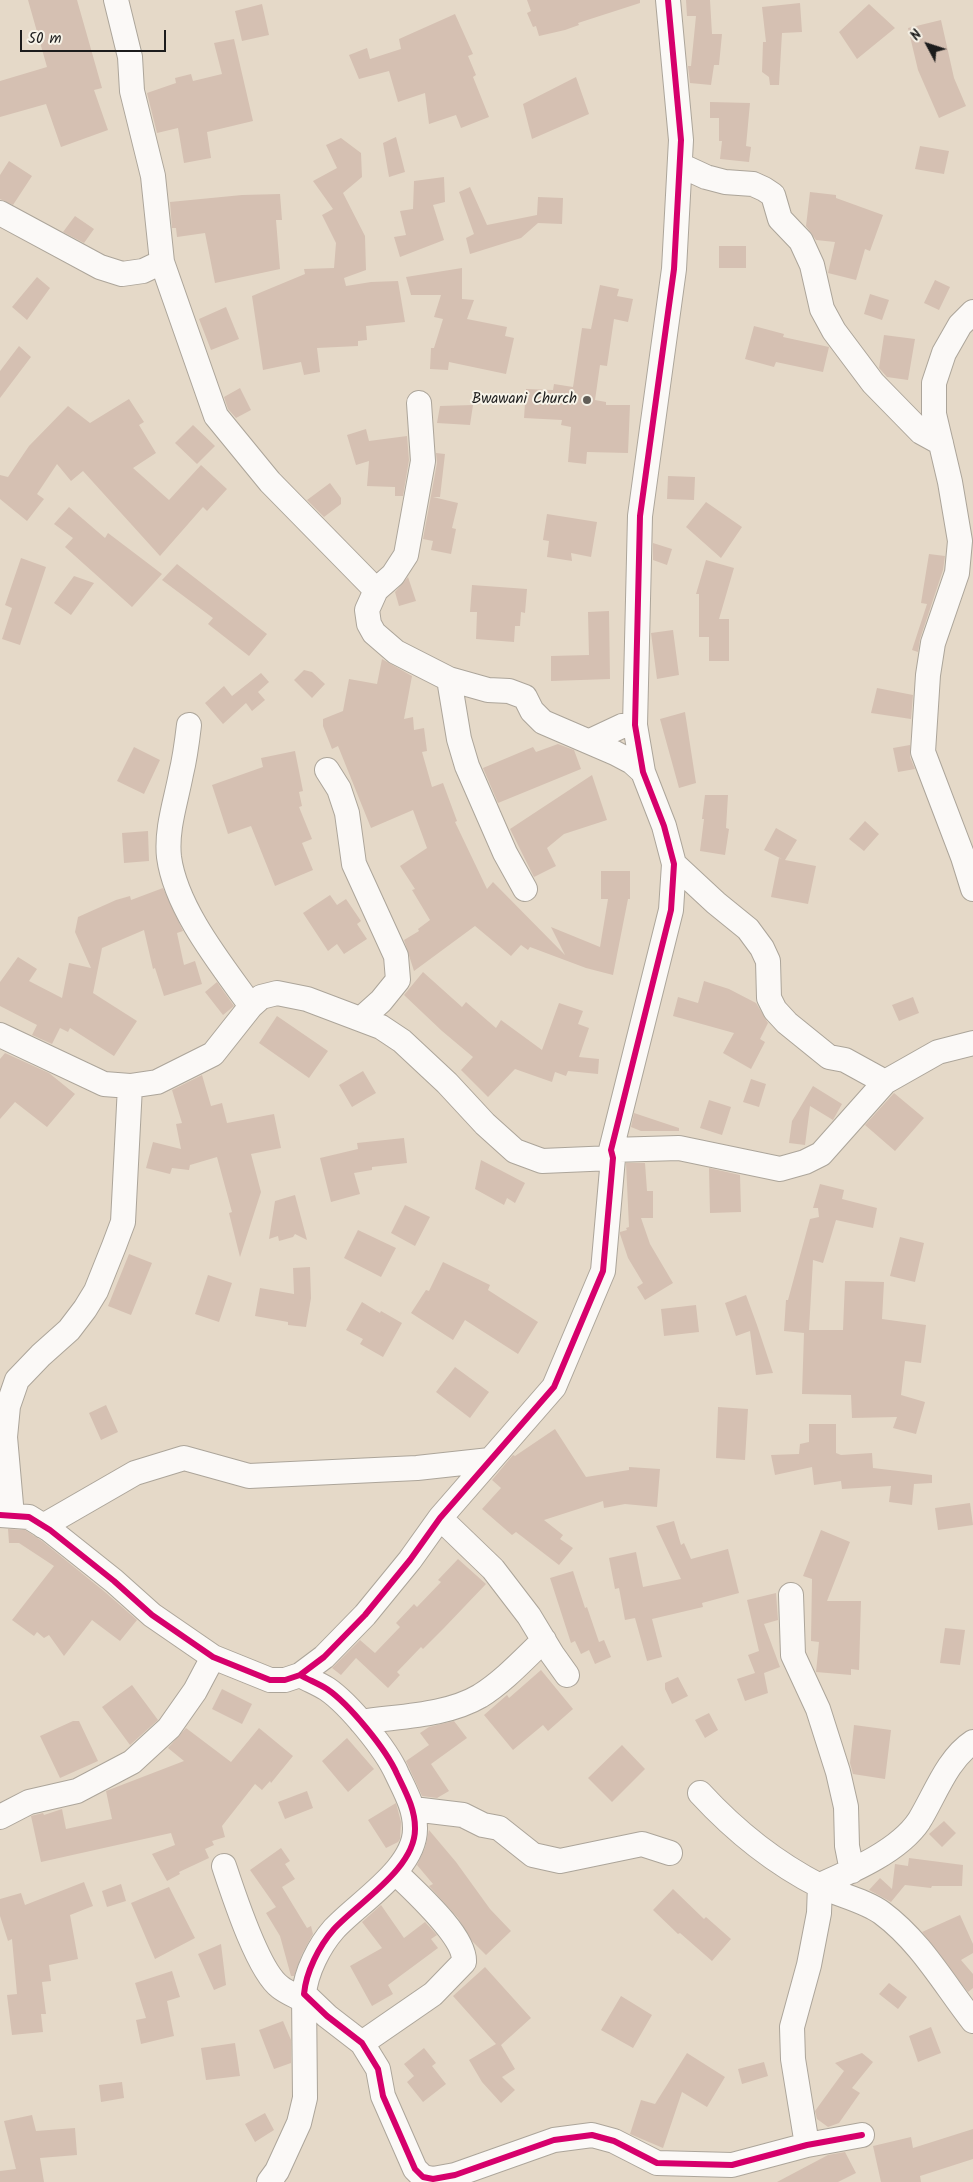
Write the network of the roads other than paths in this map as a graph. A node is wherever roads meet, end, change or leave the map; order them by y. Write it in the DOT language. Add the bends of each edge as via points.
graph roads {
  1 [pos="116,0"];
  2 [pos="668,0"];
  3 [pos="680,165"];
  4 [pos="0,213"];
  5 [pos="162,262"];
  6 [pos="973,312"];
  7 [pos="419,403"];
  8 [pos="941,443"];
  9 [pos="376,590"];
  10 [pos="449,679"];
  11 [pos="189,725"];
  12 [pos="634,725"];
  13 [pos="590,741"];
  14 [pos="328,770"];
  15 [pos="643,772"];
  16 [pos="674,864"];
  17 [pos="525,890"];
  18 [pos="973,890"];
  19 [pos="251,1006"];
  20 [pos="361,1019"];
  21 [pos="2,1040"];
  22 [pos="973,1043"];
  23 [pos="885,1082"];
  24 [pos="130,1086"];
  25 [pos="612,1154"];
  26 [pos="490,1460"];
  27 [pos="6,1515"];
  28 [pos="440,1518"];
  29 [pos="43,1526"];
  30 [pos="790,1595"];
  31 [pos="544,1640"];
  32 [pos="213,1657"];
  33 [pos="300,1675"];
  34 [pos="567,1675"];
  35 [pos="360,1722"];
  36 [pos="973,1742"];
  37 [pos="700,1793"];
  38 [pos="413,1809"];
  39 [pos="0,1817"];
  40 [pos="670,1853"];
  41 [pos="224,1866"];
  42 [pos="852,1871"];
  43 [pos="395,1872"];
  44 [pos="820,1886"];
  45 [pos="304,1997"];
  46 [pos="973,2020"];
  47 [pos="362,2043"];
  48 [pos="862,2134"];
  49 [pos="808,2145"];
  50 [pos="269,2182"];
  1 -- 5 [label="street" via="130,56 132,91 153,176"];
  2 -- 3 [label="street" via="681,140"];
  3 -- 8 [label="street" via="725,182 753,184 773,195 780,218 801,241 812,265 822,309 834,331 873,383 921,432"];
  3 -- 12 [label="street" via="674,269 640,516"];
  4 -- 5 [label="street" via="100,267 122,274 143,271"];
  5 -- 9 [label="street" via="216,416 270,482"];
  6 -- 8 [label="street" via="960,325 944,353 934,383 934,414"];
  7 -- 9 [label="street" via="423,462 406,554 392,575"];
  8 -- 18 [label="street" via="960,542 957,574 933,643 923,752"];
  9 -- 10 [label="street" via="367,610 374,633 396,652"];
  10 -- 13 [label="street" via="525,697 543,722"];
  10 -- 17 [label="street" via="467,766"];
  11 -- 19 [label="street" via="182,774 171,815 169,856 187,908 205,942"];
  12 -- 13 [label="street" via="622,726"];
  12 -- 15 [label="street"];
  13 -- 15 [label="street" via="632,762"];
  14 -- 20 [label="street" via="347,813 354,864 396,956 398,980"];
  15 -- 16 [label="street" via="664,826"];
  16 -- 23 [label="street" via="748,929 762,948 768,961 769,998 787,1023 828,1057 845,1060"];
  16 -- 25 [label="street" via="671,910"];
  19 -- 20 [label="street" via="262,997 277,993 307,999"];
  19 -- 24 [label="street" via="213,1054 157,1082"];
  20 -- 25 [label="street" via="402,1041 515,1150 542,1161"];
  21 -- 24 [label="street" via="104,1084"];
  22 -- 23 [label="street" via="938,1052"];
  23 -- 25 [label="street" via="821,1154 780,1169 679,1148"];
  24 -- 27 [label="street" via="123,1222 96,1291 85,1309 69,1330 18,1380 8,1406 5,1437"];
  25 -- 26 [label="street" via="602,1271 554,1387"];
  26 -- 28 [label="street"];
  26 -- 29 [label="street" via="417,1468 249,1476 184,1458 135,1473"];
  27 -- 29 [label="street" via="29,1517"];
  28 -- 31 [label="street" via="493,1569 530,1616"];
  28 -- 33 [label="street" via="365,1615 324,1657"];
  29 -- 32 [label="street" via="152,1615"];
  30 -- 42 [label="street" via="793,1655 818,1709 838,1772 846,1807 847,1846"];
  31 -- 34 [label="street"];
  31 -- 35 [label="street" via="510,1673 479,1696 449,1708"];
  32 -- 33 [label="street" via="270,1680 286,1680"];
  32 -- 39 [label="street" via="195,1691 169,1728 132,1762 77,1791 29,1802"];
  33 -- 35 [label="street" via="328,1690"];
  35 -- 38 [label="street" via="393,1765"];
  36 -- 42 [label="street" via="948,1769 918,1822 902,1838"];
  37 -- 44 [label="street" via="757,1847"];
  38 -- 40 [label="street" via="463,1815 483,1825 499,1828 533,1855 560,1861 642,1844"];
  38 -- 43 [label="street" via="416,1829 413,1843"];
  41 -- 45 [label="street" via="244,1924 269,1977 280,1987"];
  42 -- 44 [label="street"];
  43 -- 45 [label="street" via="333,1930 305,1982"];
  43 -- 47 [label="street" via="448,1927 465,1953 464,1962 433,1994"];
  44 -- 46 [label="street" via="881,1912 905,1932 933,1964"];
  44 -- 49 [label="street" via="810,1965 792,2027 793,2059"];
  45 -- 47 [label="street"];
  45 -- 50 [label="street" via="305,2098 299,2123"];
  47 -- 49 [label="street" via="378,2069 384,2096 416,2169 423,2177 433,2179 455,2175 554,2140 592,2135 657,2163 699,2166 732,2165"];
  48 -- 49 [label="street"];
}
